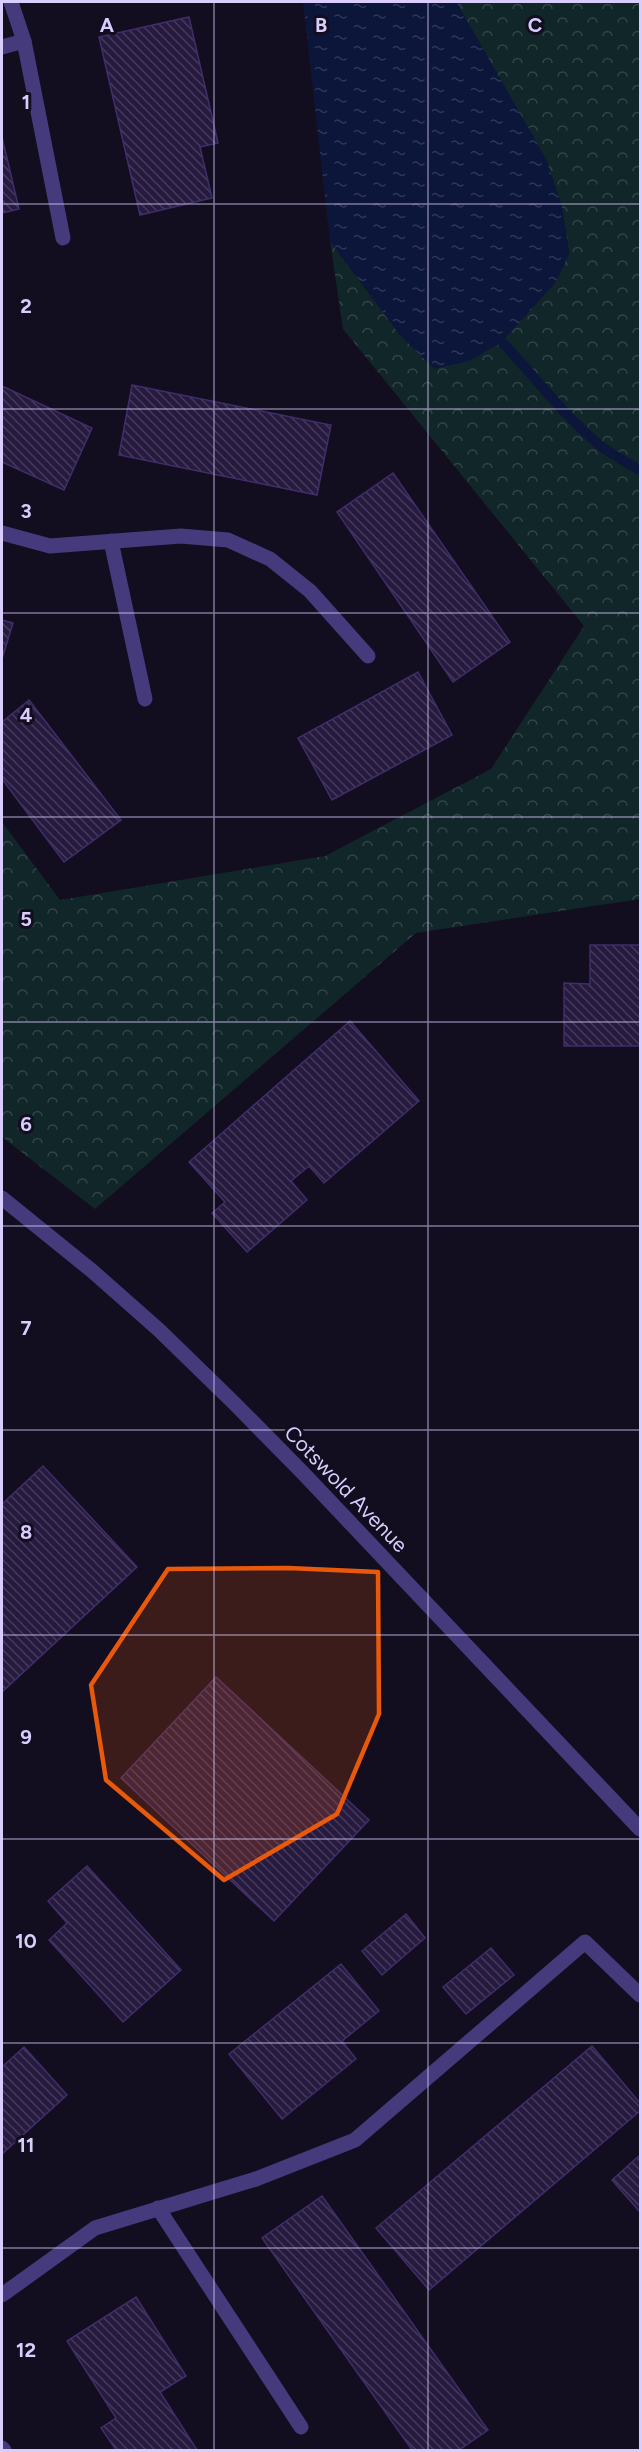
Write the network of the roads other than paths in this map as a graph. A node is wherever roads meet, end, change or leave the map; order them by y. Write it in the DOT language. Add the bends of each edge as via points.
graph roads {
  1 [pos="11,2"];
  2 [pos="24,41"];
  3 [pos="2,47"];
  4 [pos="63,238"];
  5 [pos="2,533"];
  6 [pos="111,541"];
  7 [pos="368,656"];
  8 [pos="145,699"];
  9 [pos="2,1198"];
  10 [pos="640,1829"];
  11 [pos="640,1995"];
  12 [pos="158,2208"];
  13 [pos="2,2295"];
  14 [pos="302,2427"];
  1 -- 2 [label="street"];
  2 -- 3 [label="street"];
  2 -- 4 [label="street"];
  5 -- 6 [label="street" via="50,546"];
  6 -- 7 [label="street" via="181,536 228,540 270,559 310,591"];
  6 -- 8 [label="street"];
  9 -- 10 [label="street, Cotswold Avenue" via="159,1330 234,1403"];
  11 -- 12 [label="street" via="585,1942 355,2140 256,2179"];
  12 -- 13 [label="street" via="95,2228"];
  12 -- 14 [label="street"];
}
